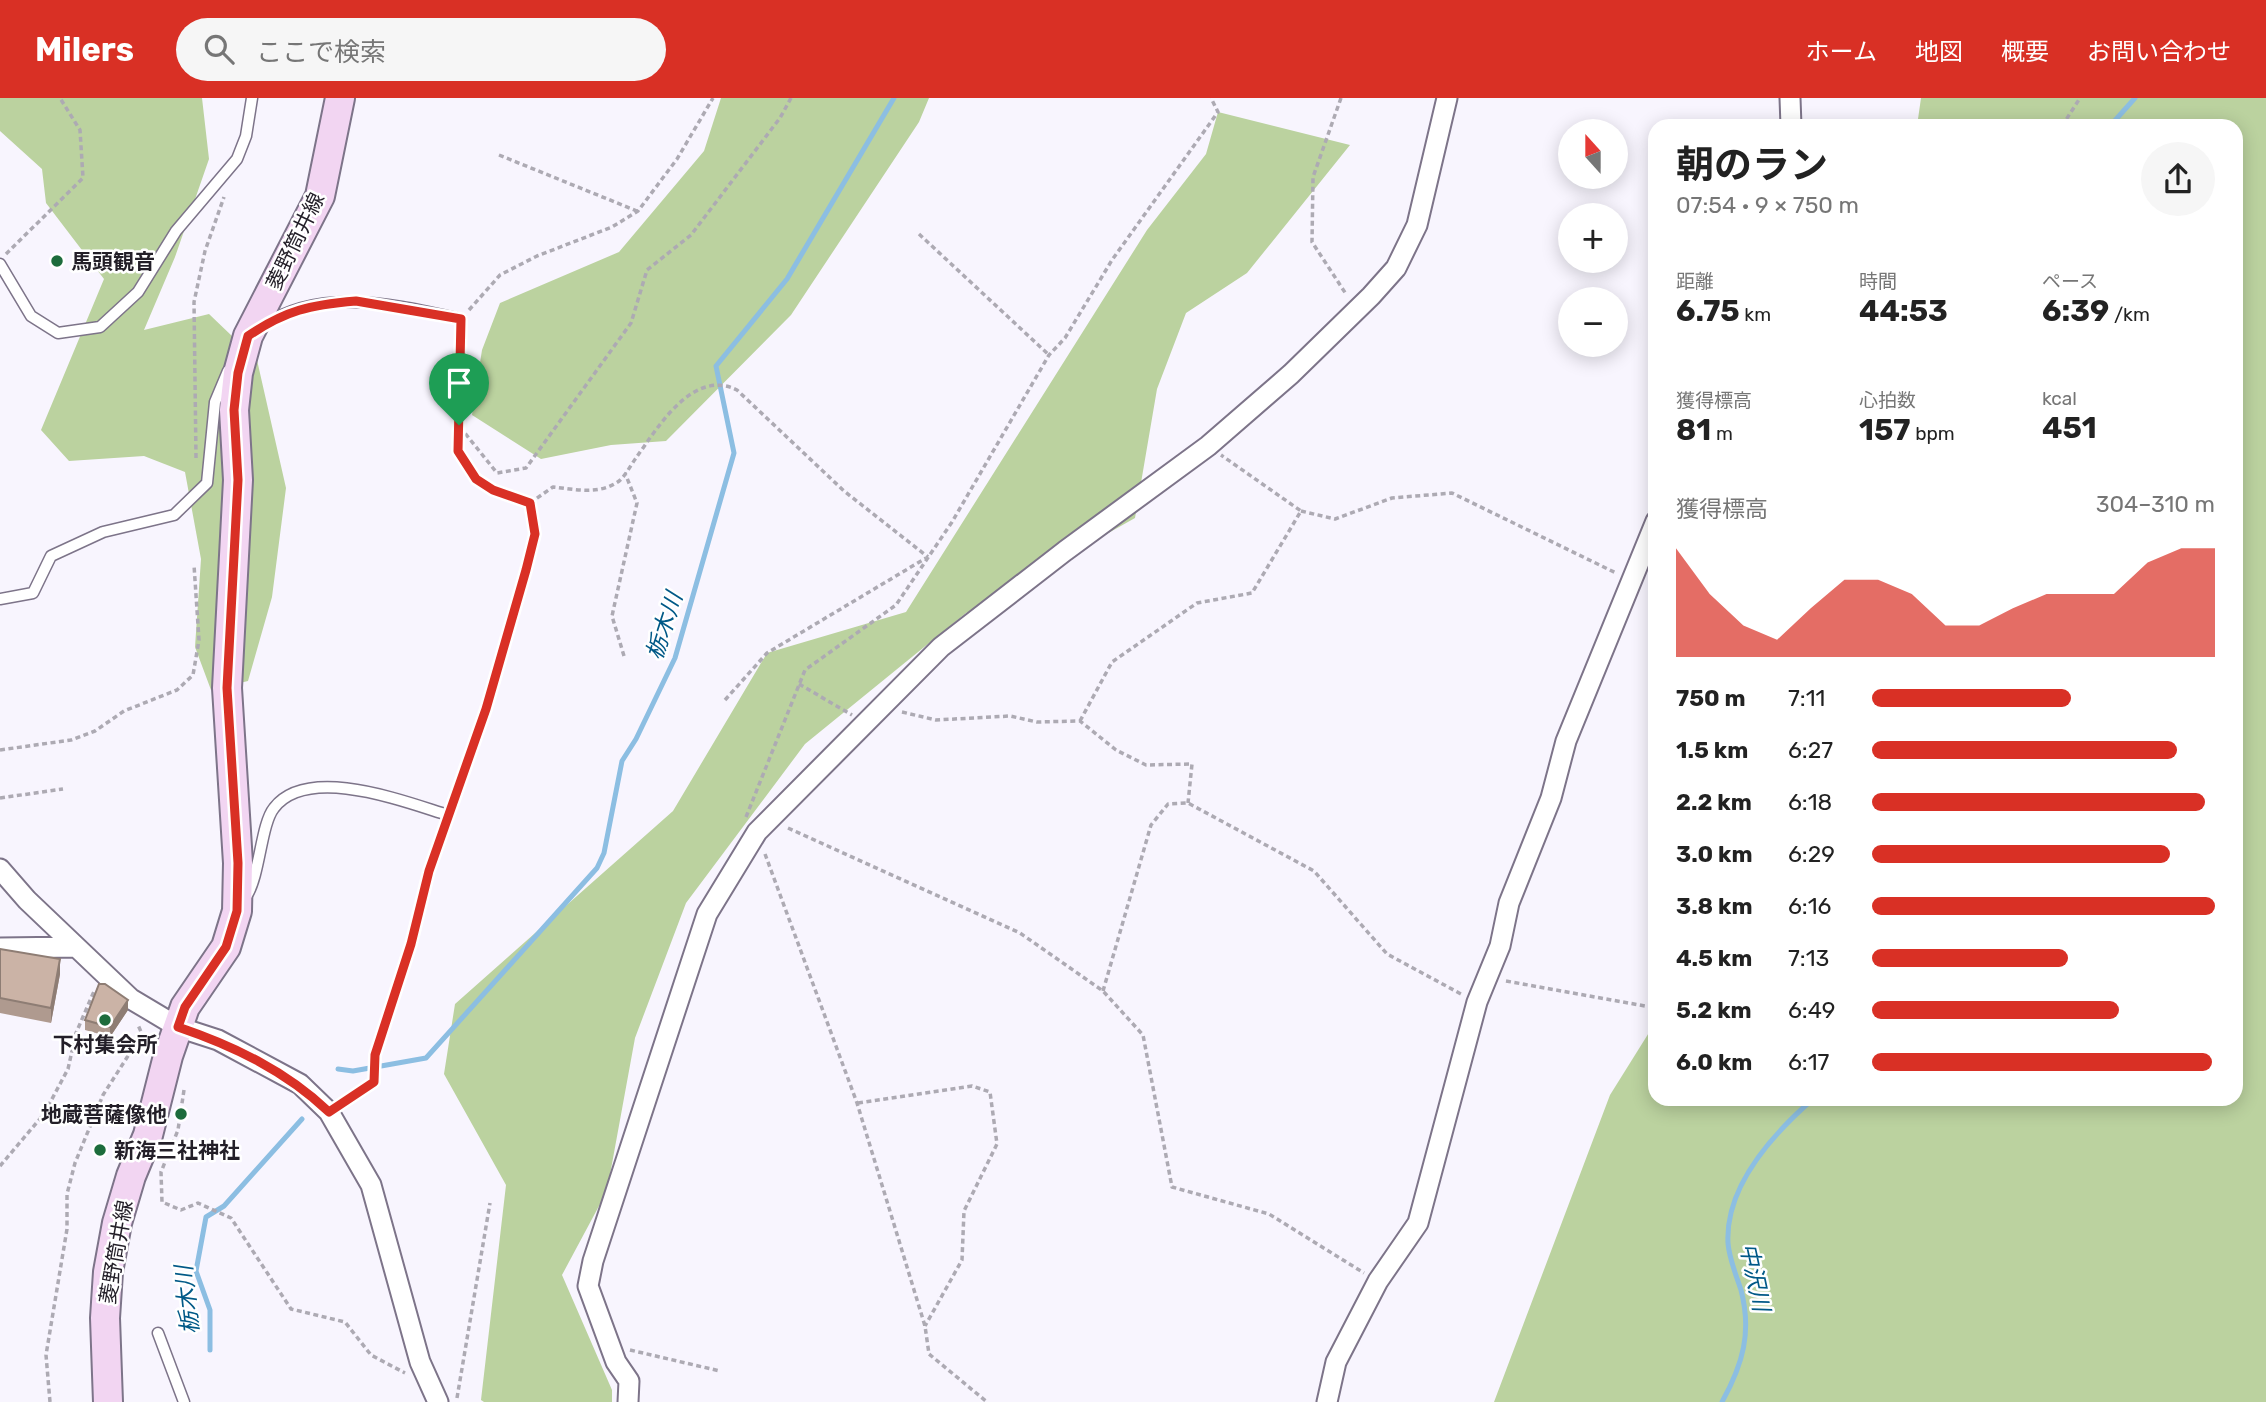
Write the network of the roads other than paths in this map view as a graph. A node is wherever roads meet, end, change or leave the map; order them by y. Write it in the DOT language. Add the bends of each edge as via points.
graph roads {
  1 [pos="252,98"];
  2 [pos="340,98"];
  3 [pos="1447,98"];
  4 [pos="1790,98"];
  5 [pos="1791,119"];
  6 [pos="0,262"];
  7 [pos="461,319"];
  8 [pos="248,336"];
  9 [pos="1648,539"];
  10 [pos="0,599"];
  11 [pos="448,815"];
  12 [pos="0,869"];
  13 [pos="237,911"];
  14 [pos="76,947"];
  15 [pos="0,948"];
  16 [pos="178,1027"];
  17 [pos="158,1333"];
  18 [pos="420,1362"];
  19 [pos="435,1395"];
  20 [pos="108,1402"];
  21 [pos="184,1402"];
  22 [pos="454,1402"];
  23 [pos="628,1402"];
  24 [pos="1327,1402"];
  1 -- 6 [label="lane" via="237,159 176,231 138,292 100,327 58,332 31,316"];
  2 -- 8 [label="main road, 菱野筒井線" via="320,196"];
  3 -- 23 [label="street" via="1417,225 1396,268 1291,373 1208,446 941,647 755,827 707,914 593,1261 588,1286 616,1362 629,1381"];
  4 -- 5 [label="street"];
  7 -- 8 [label="lane" via="400,306 344,302 295,309"];
  8 -- 10 [label="lane" via="215,402 207,483 174,514 103,532 51,556 33,593"];
  8 -- 13 [label="main road, 菱野筒井線" via="234,410 238,480 227,688"];
  9 -- 24 [label="street" via="1566,741 1551,798 1509,903 1500,946 1477,1002 1418,1223 1378,1281 1336,1362"];
  11 -- 13 [label="lane" via="357,788 295,791 273,809 251,889"];
  12 -- 14 [label="street"];
  13 -- 16 [label="main road, 菱野筒井線" via="226,947 185,1007"];
  14 -- 15 [label="street"];
  14 -- 16 [label="street" via="131,999"];
  16 -- 18 [label="street" via="218,1040 299,1084 329,1112 371,1185"];
  16 -- 20 [label="main road, 菱野筒井線" via="117,1223 105,1318"];
  17 -- 21 [label="lane"];
  18 -- 19 [label="street"];
  18 -- 22 [label="street"];
}
